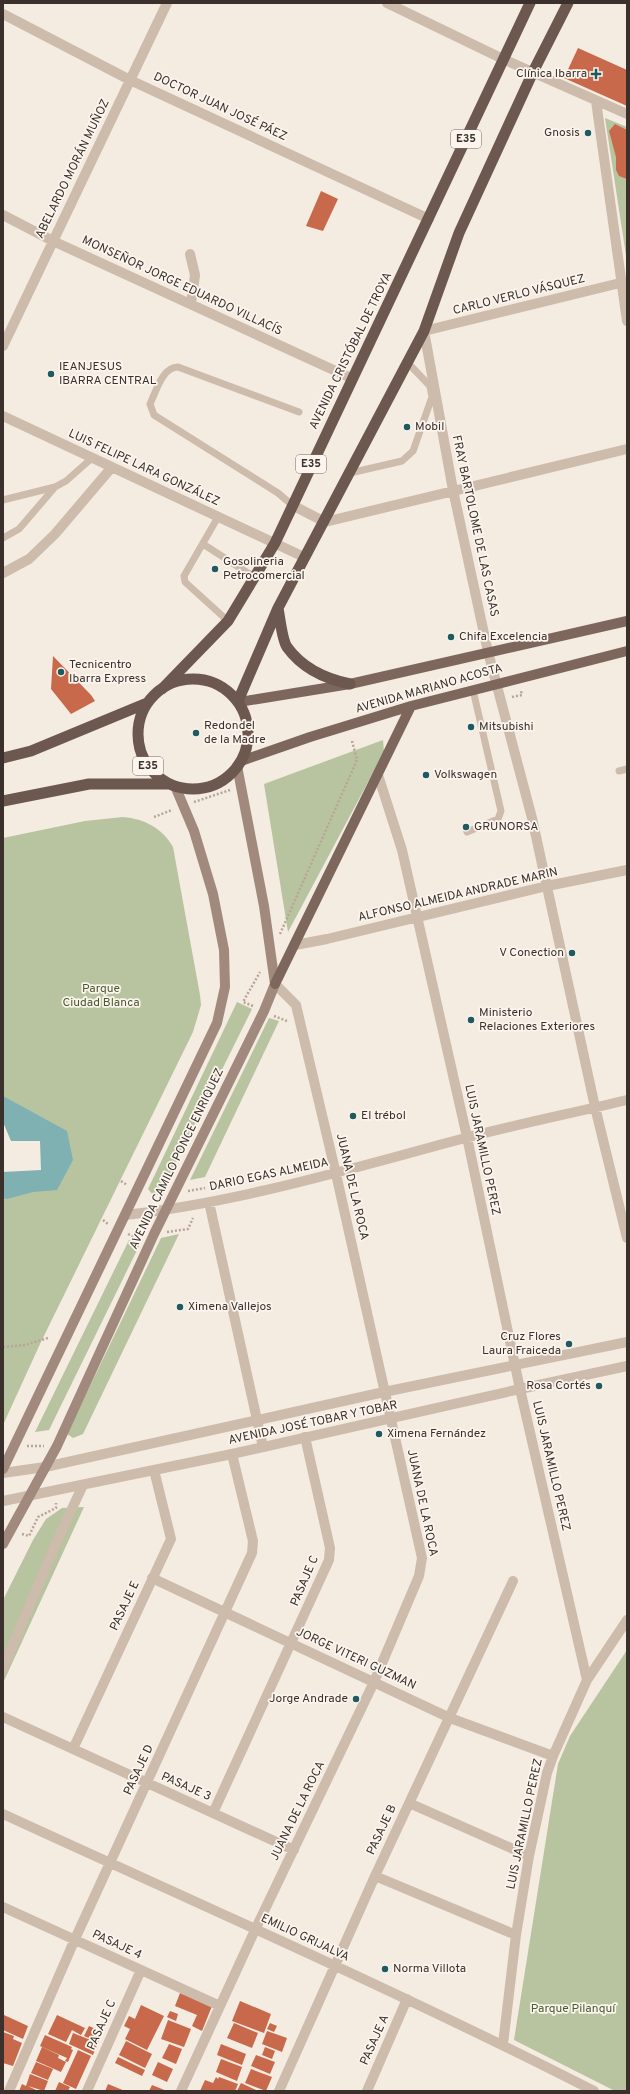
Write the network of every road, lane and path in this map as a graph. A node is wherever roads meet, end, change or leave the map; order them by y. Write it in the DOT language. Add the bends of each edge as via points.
graph roads {
  1 [pos="167,3"];
  2 [pos="387,3"];
  3 [pos="530,3"];
  4 [pos="568,3"];
  5 [pos="3,14"];
  6 [pos="503,59"];
  7 [pos="533,72"];
  8 [pos="130,80"];
  9 [pos="596,101"];
  10 [pos="627,114"];
  11 [pos="3,215"];
  12 [pos="429,219"];
  13 [pos="53,241"];
  14 [pos="190,254"];
  15 [pos="620,283"];
  16 [pos="191,304"];
  17 [pos="627,321"];
  18 [pos="424,331"];
  19 [pos="3,346"];
  20 [pos="408,363"];
  21 [pos="351,378"];
  22 [pos="299,412"];
  23 [pos="3,416"];
  24 [pos="627,449"];
  25 [pos="92,458"];
  26 [pos="112,467"];
  27 [pos="350,473"];
  28 [pos="55,487"];
  29 [pos="453,490"];
  30 [pos="3,500"];
  31 [pos="292,504"];
  32 [pos="218,517"];
  33 [pos="325,522"];
  34 [pos="3,538"];
  35 [pos="275,543"];
  36 [pos="203,544"];
  37 [pos="304,557"];
  38 [pos="3,573"];
  39 [pos="254,577"];
  40 [pos="278,608"];
  41 [pos="228,621"];
  42 [pos="627,621"];
  43 [pos="627,651"];
  44 [pos="488,652"];
  45 [pos="495,683"];
  46 [pos="350,684"];
  47 [pos="162,689"];
  48 [pos="473,690"];
  49 [pos="239,702"];
  50 [pos="147,703"];
  51 [pos="411,706"];
  52 [pos="352,741"];
  53 [pos="3,758"];
  54 [pos="239,764"];
  55 [pos="627,769"];
  56 [pos="619,771"];
  57 [pos="378,775"];
  58 [pos="172,785"];
  59 [pos="242,785"];
  60 [pos="3,802"];
  61 [pos="183,806"];
  62 [pos="154,817"];
  63 [pos="467,832"];
  64 [pos="627,870"];
  65 [pos="547,886"];
  66 [pos="291,912"];
  67 [pos="417,917"];
  68 [pos="295,945"];
  69 [pos="275,984"];
  70 [pos="627,1100"];
  71 [pos="595,1107"];
  72 [pos="467,1137"];
  73 [pos="336,1174"];
  74 [pos="209,1202"];
  75 [pos="167,1210"];
  76 [pos="125,1215"];
  77 [pos="627,1238"];
  78 [pos="48,1338"];
  79 [pos="627,1342"];
  80 [pos="3,1347"];
  81 [pos="515,1364"];
  82 [pos="627,1366"];
  83 [pos="520,1389"];
  84 [pos="384,1392"];
  85 [pos="391,1419"];
  86 [pos="255,1420"];
  87 [pos="305,1437"];
  88 [pos="15,1446"];
  89 [pos="57,1446"];
  90 [pos="263,1446"];
  91 [pos="232,1454"];
  92 [pos="45,1467"];
  93 [pos="3,1469"];
  94 [pos="154,1470"];
  95 [pos="3,1473"];
  96 [pos="83,1485"];
  97 [pos="28,1496"];
  98 [pos="3,1501"];
  99 [pos="3,1544"];
  100 [pos="152,1578"];
  101 [pos="513,1581"];
  102 [pos="226,1612"];
  103 [pos="627,1620"];
  104 [pos="292,1643"];
  105 [pos="3,1668"];
  106 [pos="587,1680"];
  107 [pos="374,1682"];
  108 [pos="3,1717"];
  109 [pos="450,1718"];
  110 [pos="73,1750"];
  111 [pos="553,1756"];
  112 [pos="147,1783"];
  113 [pos="409,1803"];
  114 [pos="213,1813"];
  115 [pos="3,1814"];
  116 [pos="294,1850"];
  117 [pos="529,1856"];
  118 [pos="111,1864"];
  119 [pos="375,1876"];
  120 [pos="3,1907"];
  121 [pos="255,1930"];
  122 [pos="516,1935"];
  123 [pos="75,1939"];
  124 [pos="334,1966"];
  125 [pos="141,1970"];
  126 [pos="407,1999"];
  127 [pos="220,2006"];
  128 [pos="503,2044"];
  129 [pos="9,2091"];
  130 [pos="87,2091"];
  131 [pos="181,2091"];
  132 [pos="279,2091"];
  133 [pos="367,2091"];
  134 [pos="594,2091"];
  1 -- 8 [label="street, ABELARDO MORÁN MUÑOZ"];
  2 -- 6 [label="street"];
  3 -- 6 [label="highway, AVENIDA CRISTÓBAL DE TROYA / E35"];
  4 -- 7 [label="highway, E35"];
  5 -- 8 [label="street, DOCTOR JUAN JOSÉ PÁEZ"];
  6 -- 7 [label="street"];
  6 -- 12 [label="highway, AVENIDA CRISTÓBAL DE TROYA / E35"];
  7 -- 9 [label="street"];
  7 -- 18 [label="highway, E35" via="459,233"];
  8 -- 12 [label="street, DOCTOR JUAN JOSÉ PÁEZ"];
  8 -- 13 [label="street, ABELARDO MORÁN MUÑOZ"];
  9 -- 10 [label="street"];
  9 -- 15 [label="street"];
  11 -- 13 [label="street, MONSEÑOR JORGE EDUARDO VILLACÍS"];
  12 -- 21 [label="highway, AVENIDA CRISTÓBAL DE TROYA / E35"];
  13 -- 16 [label="street, MONSEÑOR JORGE EDUARDO VILLACÍS"];
  13 -- 19 [label="street, ABELARDO MORÁN MUÑOZ"];
  14 -- 16 [label="street" via="195,275"];
  15 -- 17 [label="street"];
  15 -- 18 [label="street, CARLO VERLO VÁSQUEZ"];
  16 -- 21 [label="street, MONSEÑOR JORGE EDUARDO VILLACÍS"];
  18 -- 20 [label="highway, E35"];
  18 -- 29 [label="street, FRAY BARTOLOME DE LAS CASAS"];
  20 -- 27 [label="highway, E35"];
  20 -- 27 [label="lane" via="430,386 432,397 413,451 402,461"];
  21 -- 31 [label="highway, AVENIDA CRISTÓBAL DE TROYA / E35"];
  22 -- 31 [label="lane" via="178,367 167,370 150,404 154,415"];
  23 -- 25 [label="street, LUIS FELIPE LARA GONZÁLEZ"];
  24 -- 29 [label="street"];
  25 -- 26 [label="street, LUIS FELIPE LARA GONZÁLEZ"];
  25 -- 28 [label="lane"];
  26 -- 32 [label="street, LUIS FELIPE LARA GONZÁLEZ"];
  26 -- 38 [label="street" via="55,534 29,559"];
  27 -- 33 [label="highway, E35"];
  28 -- 30 [label="lane"];
  28 -- 34 [label="lane" via="19,529"];
  29 -- 33 [label="street"];
  29 -- 44 [label="street, FRAY BARTOLOME DE LAS CASAS"];
  31 -- 33 [label="street"];
  31 -- 35 [label="highway, AVENIDA CRISTÓBAL DE TROYA / E35"];
  32 -- 35 [label="street, LUIS FELIPE LARA GONZÁLEZ"];
  32 -- 36 [label="lane"];
  33 -- 37 [label="highway, E35"];
  35 -- 37 [label="street, LUIS FELIPE LARA GONZÁLEZ"];
  35 -- 39 [label="highway, AVENIDA CRISTÓBAL DE TROYA / E35"];
  36 -- 39 [label="lane"];
  36 -- 41 [label="lane" via="184,576 185,582"];
  37 -- 40 [label="highway, E35"];
  39 -- 41 [label="highway, AVENIDA CRISTÓBAL DE TROYA / E35"];
  40 -- 46 [label="highway" via="287,646 308,668 329,679"];
  40 -- 49 [label="highway, E35"];
  41 -- 47 [label="highway, AVENIDA CRISTÓBAL DE TROYA / E35"];
  42 -- 44 [label="main road, AVENIDA MARIANO ACOSTA"];
  43 -- 45 [label="main road, AVENIDA MARIANO ACOSTA"];
  44 -- 45 [label="street, FRAY BARTOLOME DE LAS CASAS"];
  44 -- 46 [label="main road, AVENIDA MARIANO ACOSTA"];
  45 -- 48 [label="main road, AVENIDA MARIANO ACOSTA"];
  45 -- 65 [label="street, FRAY BARTOLOME DE LAS CASAS" via="532,818"];
  46 -- 49 [label="main road, AVENIDA MARIANO ACOSTA"];
  47 -- 49 [label="highway, E35" via="191,680 206,681 220,687"];
  47 -- 50 [label="highway, E35"];
  48 -- 51 [label="main road, AVENIDA MARIANO ACOSTA"];
  48 -- 63 [label="lane" via="501,811 498,819"];
  49 -- 54 [label="highway" via="248,734 246,748"];
  50 -- 53 [label="highway, E35" via="32,751"];
  50 -- 58 [label="highway, E35" via="140,718 140,749 146,763 157,776"];
  51 -- 54 [label="main road, AVENIDA MARIANO ACOSTA" via="310,737"];
  51 -- 57 [label="main road"];
  52 -- 66 [label="path" via="357,760"];
  54 -- 58 [label="highway, E35" via="225,778 210,786 198,789"];
  54 -- 59 [label="main road"];
  55 -- 56 [label="lane"];
  57 -- 67 [label="street, LUIS JARAMILLO PEREZ" via="402,850"];
  57 -- 68 [label="main road"];
  58 -- 60 [label="highway, E35" via="89,784"];
  58 -- 61 [label="main road, AVENIDA CAMILO PONCE ENRIQUEZ"];
  59 -- 61 [label="path"];
  59 -- 69 [label="main road"];
  61 -- 62 [label="path"];
  61 -- 76 [label="main road, AVENIDA CAMILO PONCE ENRIQUEZ" via="194,831 212,894 224,950 225,987 217,1024"];
  64 -- 65 [label="street, ALFONSO ALMEIDA ANDRADE MARIN"];
  65 -- 67 [label="street, ALFONSO ALMEIDA ANDRADE MARIN"];
  65 -- 71 [label="street, FRAY BARTOLOME DE LAS CASAS"];
  67 -- 68 [label="street, ALFONSO ALMEIDA ANDRADE MARIN"];
  67 -- 72 [label="street, LUIS JARAMILLO PEREZ"];
  68 -- 69 [label="main road"];
  69 -- 73 [label="street, JUANA DE LA ROCA" via="296,1005"];
  69 -- 75 [label="main road, AVENIDA CAMILO PONCE ENRIQUEZ"];
  70 -- 71 [label="street, DARIO EGAS ALMEIDA"];
  71 -- 72 [label="street, DARIO EGAS ALMEIDA"];
  71 -- 77 [label="street, FRAY BARTOLOME DE LAS CASAS"];
  72 -- 73 [label="street, DARIO EGAS ALMEIDA"];
  72 -- 81 [label="street, LUIS JARAMILLO PEREZ"];
  73 -- 74 [label="street, DARIO EGAS ALMEIDA"];
  73 -- 84 [label="street, JUANA DE LA ROCA"];
  74 -- 75 [label="street, DARIO EGAS ALMEIDA"];
  74 -- 86 [label="street"];
  75 -- 76 [label="street, DARIO EGAS ALMEIDA"];
  75 -- 89 [label="main road, AVENIDA CAMILO PONCE ENRIQUEZ"];
  76 -- 88 [label="main road, AVENIDA CAMILO PONCE ENRIQUEZ"];
  78 -- 80 [label="path" via="26,1345"];
  79 -- 81 [label="street, AVENIDA JOSÉ TOBAR Y TOBAR"];
  81 -- 83 [label="street, LUIS JARAMILLO PEREZ"];
  81 -- 84 [label="street, AVENIDA JOSÉ TOBAR Y TOBAR"];
  82 -- 83 [label="street, AVENIDA JOSÉ TOBAR Y TOBAR"];
  83 -- 85 [label="street, AVENIDA JOSÉ TOBAR Y TOBAR"];
  83 -- 106 [label="street, LUIS JARAMILLO PEREZ"];
  84 -- 85 [label="street, JUANA DE LA ROCA"];
  84 -- 86 [label="street, AVENIDA JOSÉ TOBAR Y TOBAR"];
  85 -- 87 [label="street, AVENIDA JOSÉ TOBAR Y TOBAR"];
  85 -- 107 [label="street, JUANA DE LA ROCA" via="422,1558 420,1576"];
  86 -- 90 [label="street"];
  86 -- 92 [label="street, AVENIDA JOSÉ TOBAR Y TOBAR"];
  87 -- 90 [label="street, AVENIDA JOSÉ TOBAR Y TOBAR"];
  87 -- 104 [label="street, PASAJE C" via="330,1548 329,1560"];
  88 -- 89 [label="path"];
  88 -- 93 [label="main road, AVENIDA CAMILO PONCE ENRIQUEZ"];
  89 -- 92 [label="main road, AVENIDA CAMILO PONCE ENRIQUEZ"];
  90 -- 91 [label="street, AVENIDA JOSÉ TOBAR Y TOBAR"];
  91 -- 94 [label="street, AVENIDA JOSÉ TOBAR Y TOBAR"];
  91 -- 102 [label="street, PASAJE D" via="253,1541 252,1553"];
  92 -- 95 [label="street, AVENIDA JOSÉ TOBAR Y TOBAR"];
  92 -- 97 [label="main road, AVENIDA CAMILO PONCE ENRIQUEZ"];
  94 -- 96 [label="street, AVENIDA JOSÉ TOBAR Y TOBAR"];
  94 -- 100 [label="street, PASAJE E" via="171,1539"];
  96 -- 97 [label="street, AVENIDA JOSÉ TOBAR Y TOBAR"];
  96 -- 105 [label="street"];
  97 -- 98 [label="street, AVENIDA JOSÉ TOBAR Y TOBAR"];
  97 -- 99 [label="main road, AVENIDA CAMILO PONCE ENRIQUEZ"];
  100 -- 102 [label="street, JORGE VITERI GUZMAN"];
  100 -- 110 [label="street, PASAJE E"];
  101 -- 109 [label="street, PASAJE B"];
  102 -- 104 [label="street, JORGE VITERI GUZMAN"];
  102 -- 112 [label="street, PASAJE D"];
  103 -- 106 [label="street"];
  104 -- 107 [label="street, JORGE VITERI GUZMAN"];
  104 -- 114 [label="street, PASAJE C"];
  106 -- 111 [label="street, LUIS JARAMILLO PEREZ"];
  107 -- 109 [label="street, JORGE VITERI GUZMAN"];
  107 -- 116 [label="street, JUANA DE LA ROCA"];
  108 -- 110 [label="street, PASAJE 3"];
  109 -- 111 [label="street, JORGE VITERI GUZMAN"];
  109 -- 113 [label="street, PASAJE B"];
  110 -- 112 [label="street, PASAJE 3"];
  111 -- 117 [label="street, LUIS JARAMILLO PEREZ"];
  112 -- 114 [label="street, PASAJE 3"];
  112 -- 118 [label="street, PASAJE D"];
  113 -- 117 [label="street"];
  113 -- 119 [label="street, PASAJE B"];
  114 -- 116 [label="street, PASAJE 3"];
  115 -- 118 [label="street, EMILIO GRIJALVA"];
  116 -- 121 [label="street, JUANA DE LA ROCA"];
  117 -- 122 [label="street, LUIS JARAMILLO PEREZ"];
  118 -- 121 [label="street, EMILIO GRIJALVA"];
  118 -- 123 [label="street, PASAJE D"];
  119 -- 122 [label="street"];
  119 -- 124 [label="street, PASAJE B"];
  120 -- 123 [label="street, PASAJE 4"];
  121 -- 124 [label="street, EMILIO GRIJALVA"];
  121 -- 127 [label="street, JUANA DE LA ROCA"];
  122 -- 128 [label="street, LUIS JARAMILLO PEREZ"];
  123 -- 125 [label="street, PASAJE 4"];
  123 -- 129 [label="street, PASAJE D"];
  124 -- 126 [label="street, EMILIO GRIJALVA"];
  124 -- 132 [label="street, PASAJE B"];
  125 -- 127 [label="street, PASAJE 4"];
  125 -- 130 [label="street, PASAJE C"];
  126 -- 128 [label="street, EMILIO GRIJALVA"];
  126 -- 133 [label="street, PASAJE A"];
  127 -- 131 [label="street, JUANA DE LA ROCA"];
  128 -- 134 [label="street, EMILIO GRIJALVA"];
}
